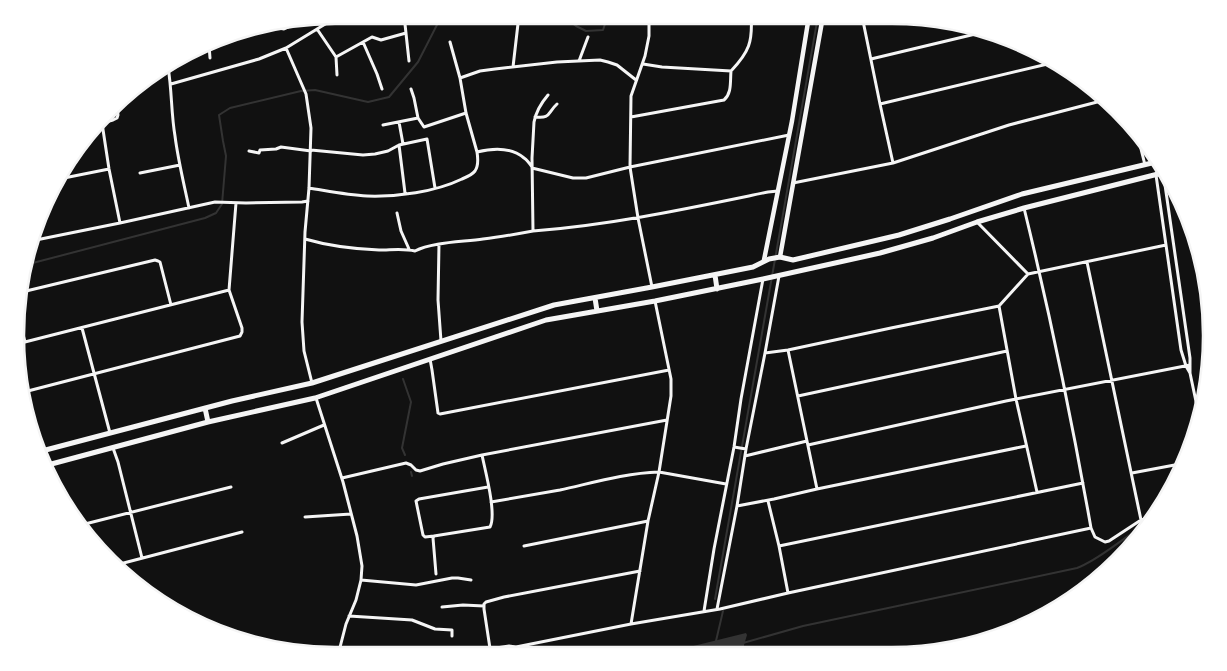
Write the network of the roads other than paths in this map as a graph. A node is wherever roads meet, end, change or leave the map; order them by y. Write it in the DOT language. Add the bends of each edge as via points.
graph roads {
  1 [pos="326,24"];
  2 [pos="405,24"];
  3 [pos="518,24"];
  4 [pos="649,24"];
  5 [pos="751,24"];
  6 [pos="809,24"];
  7 [pos="822,24"];
  8 [pos="864,24"];
  9 [pos="317,30"];
  10 [pos="406,33"];
  11 [pos="974,34"];
  12 [pos="588,37"];
  13 [pos="363,42"];
  14 [pos="450,42"];
  15 [pos="286,48"];
  16 [pos="209,50"];
  17 [pos="336,57"];
  18 [pos="210,58"];
  19 [pos="871,59"];
  20 [pos="409,61"];
  21 [pos="579,61"];
  22 [pos="643,64"];
  23 [pos="1045,65"];
  24 [pos="513,67"];
  25 [pos="731,71"];
  26 [pos="169,72"];
  27 [pos="337,75"];
  28 [pos="460,78"];
  29 [pos="636,80"];
  30 [pos="171,84"];
  31 [pos="382,89"];
  32 [pos="411,89"];
  33 [pos="548,95"];
  34 [pos="1098,102"];
  35 [pos="557,104"];
  36 [pos="880,104"];
  37 [pos="118,113"];
  38 [pos="466,114"];
  39 [pos="630,116"];
  40 [pos="535,117"];
  41 [pos="418,118"];
  42 [pos="109,121"];
  43 [pos="399,122"];
  44 [pos="383,125"];
  45 [pos="103,128"];
  46 [pos="789,134"];
  47 [pos="401,145"];
  48 [pos="1141,149"];
  49 [pos="249,150"];
  50 [pos="311,151"];
  51 [pos="477,152"];
  52 [pos="893,163"];
  53 [pos="1151,163"];
  54 [pos="1145,164"];
  55 [pos="180,166"];
  56 [pos="630,167"];
  57 [pos="532,168"];
  58 [pos="109,169"];
  59 [pos="140,173"];
  60 [pos="1156,175"];
  61 [pos="68,177"];
  62 [pos="1076,180"];
  63 [pos="793,183"];
  64 [pos="309,188"];
  65 [pos="435,188"];
  66 [pos="1165,188"];
  67 [pos="778,191"];
  68 [pos="405,193"];
  69 [pos="1079,193"];
  70 [pos="308,201"];
  71 [pos="236,203"];
  72 [pos="189,208"];
  73 [pos="1024,208"];
  74 [pos="397,213"];
  75 [pos="638,218"];
  76 [pos="977,222"];
  77 [pos="120,223"];
  78 [pos="533,231"];
  79 [pos="39,239"];
  80 [pos="305,239"];
  81 [pos="877,241"];
  82 [pos="439,244"];
  83 [pos="1166,245"];
  84 [pos="409,250"];
  85 [pos="880,253"];
  86 [pos="778,257"];
  87 [pos="766,260"];
  88 [pos="1087,262"];
  89 [pos="1040,272"];
  90 [pos="1028,274"];
  91 [pos="715,275"];
  92 [pos="777,276"];
  93 [pos="766,279"];
  94 [pos="652,287"];
  95 [pos="717,289"];
  96 [pos="229,290"];
  97 [pos="27,291"];
  98 [pos="595,298"];
  99 [pos="655,301"];
  100 [pos="171,305"];
  101 [pos="999,306"];
  102 [pos="597,311"];
  103 [pos="82,328"];
  104 [pos="24,338"];
  105 [pos="441,341"];
  106 [pos="25,342"];
  107 [pos="788,350"];
  108 [pos="1007,351"];
  109 [pos="765,353"];
  110 [pos="430,360"];
  111 [pos="1190,365"];
  112 [pos="1186,366"];
  113 [pos="669,370"];
  114 [pos="1190,373"];
  115 [pos="94,374"];
  116 [pos="1112,380"];
  117 [pos="312,383"];
  118 [pos="1065,389"];
  119 [pos="29,391"];
  120 [pos="798,396"];
  121 [pos="315,398"];
  122 [pos="1016,399"];
  123 [pos="1196,401"];
  124 [pos="205,408"];
  125 [pos="667,420"];
  126 [pos="208,422"];
  127 [pos="324,425"];
  128 [pos="110,434"];
  129 [pos="282,443"];
  130 [pos="808,443"];
  131 [pos="1026,446"];
  132 [pos="735,447"];
  133 [pos="113,448"];
  134 [pos="745,448"];
  135 [pos="45,450"];
  136 [pos="482,455"];
  137 [pos="745,456"];
  138 [pos="52,464"];
  139 [pos="1175,465"];
  140 [pos="658,472"];
  141 [pos="1132,473"];
  142 [pos="342,478"];
  143 [pos="1083,482"];
  144 [pos="726,484"];
  145 [pos="231,487"];
  146 [pos="488,487"];
  147 [pos="817,489"];
  148 [pos="1037,492"];
  149 [pos="768,501"];
  150 [pos="491,502"];
  151 [pos="738,506"];
  152 [pos="131,513"];
  153 [pos="351,514"];
  154 [pos="305,517"];
  155 [pos="1141,520"];
  156 [pos="648,521"];
  157 [pos="87,524"];
  158 [pos="1091,528"];
  159 [pos="242,532"];
  160 [pos="434,536"];
  161 [pos="524,546"];
  162 [pos="779,546"];
  163 [pos="142,558"];
  164 [pos="123,563"];
  165 [pos="640,571"];
  166 [pos="436,574"];
  167 [pos="361,580"];
  168 [pos="471,580"];
  169 [pos="788,593"];
  170 [pos="484,606"];
  171 [pos="442,607"];
  172 [pos="718,609"];
  173 [pos="704,611"];
  174 [pos="349,616"];
  175 [pos="631,624"];
  176 [pos="452,636"];
  177 [pos="340,647"];
  178 [pos="490,647"];
  179 [pos="503,647"];
  180 [pos="516,647"];
  1 -- 9 [label="street"];
  2 -- 10 [label="street"];
  3 -- 24 [label="street"];
  4 -- 22 [label="street"];
  5 -- 25 [label="street" via="748,48"];
  6 -- 46 [label="street"];
  7 -- 63 [label="street"];
  8 -- 19 [label="street"];
  9 -- 15 [label="street"];
  9 -- 17 [label="street"];
  10 -- 13 [label="street"];
  10 -- 20 [label="street"];
  11 -- 19 [label="street"];
  12 -- 21 [label="street"];
  13 -- 17 [label="street"];
  13 -- 31 [label="street"];
  14 -- 28 [label="street"];
  15 -- 30 [label="street"];
  15 -- 50 [label="street" via="306,94"];
  16 -- 18 [label="street"];
  17 -- 27 [label="street"];
  19 -- 36 [label="street"];
  21 -- 24 [label="street"];
  21 -- 29 [label="street" via="600,60 618,65"];
  22 -- 25 [label="street"];
  22 -- 29 [label="street"];
  23 -- 36 [label="street"];
  24 -- 28 [label="street" via="480,71"];
  25 -- 39 [label="street" via="730,92 724,100"];
  26 -- 30 [label="street"];
  28 -- 38 [label="street"];
  29 -- 39 [label="street"];
  30 -- 55 [label="street"];
  32 -- 41 [label="street"];
  33 -- 40 [label="street"];
  34 -- 52 [label="street" via="1009,125"];
  35 -- 40 [label="street" via="544,118"];
  36 -- 52 [label="street"];
  37 -- 42 [label="street" via="118,117"];
  38 -- 41 [label="street" via="424,126"];
  38 -- 51 [label="street"];
  39 -- 56 [label="street"];
  40 -- 57 [label="street"];
  41 -- 43 [label="street"];
  43 -- 44 [label="street"];
  43 -- 47 [label="street"];
  45 -- 58 [label="street"];
  46 -- 56 [label="street"];
  46 -- 67 [label="street"];
  47 -- 50 [label="street" via="382,153 363,155"];
  47 -- 65 [label="street" via="427,140"];
  47 -- 68 [label="street"];
  48 -- 54 [label="street"];
  49 -- 50 [label="street" via="259,153 260,150 281,147"];
  50 -- 64 [label="street"];
  51 -- 57 [label="street" via="499,149 512,152 524,158"];
  51 -- 65 [label="street" via="478,165 472,174"];
  52 -- 63 [label="street"];
  53 -- 54 [label="main road"];
  54 -- 62 [label="main road"];
  55 -- 59 [label="street"];
  55 -- 72 [label="street"];
  56 -- 57 [label="street" via="586,178"];
  56 -- 75 [label="street"];
  57 -- 78 [label="street"];
  58 -- 61 [label="street"];
  58 -- 77 [label="street"];
  60 -- 69 [label="main road"];
  60 -- 83 [label="street"];
  62 -- 69 [label="main road"];
  62 -- 81 [label="main road"];
  63 -- 86 [label="street"];
  64 -- 68 [label="street" via="367,196"];
  64 -- 70 [label="street"];
  65 -- 68 [label="street"];
  66 -- 111 [label="street"];
  67 -- 75 [label="street"];
  67 -- 87 [label="street"];
  69 -- 73 [label="main road"];
  70 -- 71 [label="street"];
  70 -- 80 [label="street"];
  71 -- 72 [label="street" via="219,201"];
  71 -- 96 [label="street"];
  72 -- 77 [label="street"];
  73 -- 76 [label="main road"];
  73 -- 89 [label="street"];
  74 -- 84 [label="street"];
  75 -- 78 [label="street"];
  75 -- 94 [label="street"];
  76 -- 85 [label="main road"];
  76 -- 90 [label="street"];
  77 -- 79 [label="street"];
  78 -- 82 [label="street"];
  80 -- 84 [label="street" via="332,246"];
  80 -- 117 [label="street" via="302,322 304,351"];
  81 -- 85 [label="main road"];
  81 -- 86 [label="main road" via="793,260"];
  82 -- 84 [label="street"];
  82 -- 105 [label="street"];
  83 -- 88 [label="street"];
  83 -- 112 [label="street"];
  85 -- 92 [label="main road"];
  86 -- 87 [label="main road"];
  87 -- 91 [label="main road" via="753,267"];
  88 -- 89 [label="street"];
  88 -- 116 [label="street"];
  89 -- 90 [label="street"];
  89 -- 118 [label="street"];
  90 -- 101 [label="street"];
  91 -- 94 [label="main road"];
  91 -- 95 [label="main road"];
  92 -- 93 [label="main road"];
  92 -- 109 [label="street"];
  93 -- 95 [label="main road"];
  93 -- 132 [label="street" via="741,399"];
  94 -- 98 [label="main road"];
  95 -- 99 [label="main road"];
  96 -- 100 [label="street"];
  96 -- 115 [label="street" via="242,328 240,336"];
  97 -- 100 [label="street" via="155,260 160,262"];
  98 -- 102 [label="main road"];
  98 -- 105 [label="main road" via="554,305"];
  99 -- 102 [label="main road"];
  99 -- 113 [label="street"];
  100 -- 103 [label="street"];
  101 -- 107 [label="street"];
  101 -- 108 [label="street"];
  102 -- 110 [label="main road" via="546,320"];
  103 -- 106 [label="street"];
  103 -- 115 [label="street"];
  104 -- 106 [label="street"];
  105 -- 117 [label="main road"];
  107 -- 109 [label="street"];
  107 -- 120 [label="street"];
  108 -- 120 [label="street"];
  108 -- 122 [label="street"];
  109 -- 134 [label="street"];
  110 -- 113 [label="street" via="440,414"];
  110 -- 121 [label="main road"];
  111 -- 112 [label="street"];
  111 -- 114 [label="street"];
  112 -- 114 [label="street"];
  112 -- 116 [label="street"];
  113 -- 125 [label="street" via="671,396"];
  114 -- 123 [label="street"];
  115 -- 119 [label="street"];
  115 -- 128 [label="street"];
  116 -- 118 [label="street"];
  116 -- 141 [label="street"];
  117 -- 124 [label="main road"];
  118 -- 122 [label="street"];
  118 -- 143 [label="street"];
  120 -- 130 [label="street"];
  121 -- 126 [label="main road"];
  121 -- 127 [label="street"];
  122 -- 130 [label="street"];
  122 -- 131 [label="street"];
  124 -- 126 [label="main road"];
  124 -- 128 [label="main road"];
  125 -- 136 [label="street"];
  125 -- 140 [label="street"];
  126 -- 133 [label="main road"];
  127 -- 129 [label="street"];
  127 -- 142 [label="street"];
  128 -- 135 [label="main road"];
  130 -- 137 [label="street"];
  130 -- 147 [label="street"];
  131 -- 147 [label="street"];
  131 -- 148 [label="street"];
  132 -- 134 [label="street"];
  132 -- 144 [label="street"];
  133 -- 138 [label="main road"];
  133 -- 152 [label="street"];
  134 -- 137 [label="street"];
  136 -- 142 [label="street" via="418,471 406,463"];
  136 -- 146 [label="street"];
  137 -- 151 [label="street"];
  139 -- 141 [label="street"];
  140 -- 144 [label="street"];
  140 -- 150 [label="street"];
  140 -- 156 [label="street"];
  141 -- 155 [label="street"];
  142 -- 153 [label="street"];
  143 -- 148 [label="street"];
  143 -- 158 [label="street"];
  144 -- 173 [label="street"];
  145 -- 152 [label="street"];
  146 -- 150 [label="street"];
  146 -- 160 [label="street" via="419,499 416,502 423,534 425,537"];
  147 -- 149 [label="street"];
  148 -- 162 [label="street"];
  149 -- 151 [label="street"];
  149 -- 162 [label="street"];
  150 -- 160 [label="street" via="490,527"];
  151 -- 172 [label="street"];
  152 -- 157 [label="street"];
  152 -- 163 [label="street"];
  153 -- 154 [label="street"];
  153 -- 167 [label="street" via="361,559"];
  155 -- 158 [label="street" via="1107,542 1095,537"];
  156 -- 161 [label="street"];
  156 -- 165 [label="street"];
  158 -- 169 [label="street"];
  159 -- 163 [label="street"];
  160 -- 166 [label="street"];
  162 -- 169 [label="street"];
  163 -- 164 [label="street"];
  165 -- 170 [label="street" via="527,593 487,602"];
  165 -- 175 [label="street"];
  167 -- 168 [label="street" via="416,585 452,578"];
  167 -- 174 [label="street"];
  169 -- 172 [label="street"];
  170 -- 171 [label="street"];
  170 -- 178 [label="street"];
  172 -- 173 [label="street"];
  173 -- 175 [label="street"];
  174 -- 176 [label="street" via="413,620 435,629 452,630"];
  174 -- 177 [label="street"];
  175 -- 180 [label="street"];
  179 -- 180 [label="street"];
}
